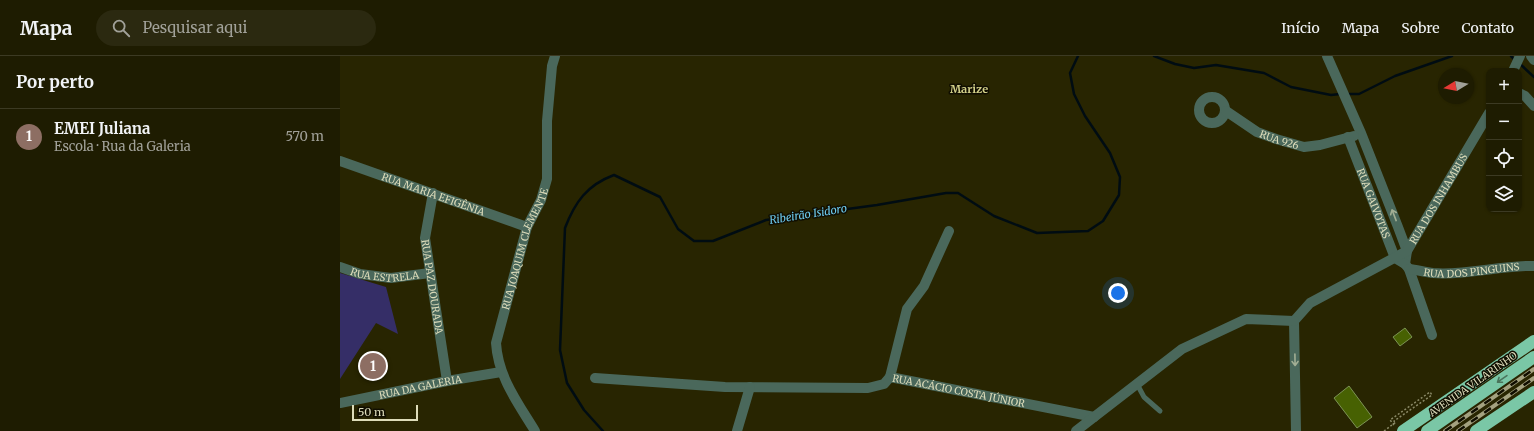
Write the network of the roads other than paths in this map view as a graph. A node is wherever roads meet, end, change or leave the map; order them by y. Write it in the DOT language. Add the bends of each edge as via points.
graph roads {
  1 [pos="555,56"];
  2 [pos="1327,56"];
  3 [pos="1531,56"];
  4 [pos="1520,57"];
  5 [pos="1534,60"];
  6 [pos="1514,68"];
  7 [pos="1522,94"];
  8 [pos="1534,106"];
  9 [pos="1226,111"];
  10 [pos="1486,118"];
  11 [pos="1362,133"];
  12 [pos="1348,137"];
  13 [pos="340,161"];
  14 [pos="433,194"];
  15 [pos="527,227"];
  16 [pos="949,231"];
  17 [pos="1407,252"];
  18 [pos="1395,258"];
  19 [pos="1534,266"];
  20 [pos="340,267"];
  21 [pos="1407,267"];
  22 [pos="430,273"];
  23 [pos="1294,321"];
  24 [pos="1432,336"];
  25 [pos="1534,341"];
  26 [pos="1534,357"];
  27 [pos="502,372"];
  28 [pos="890,377"];
  29 [pos="595,378"];
  30 [pos="447,381"];
  31 [pos="1137,384"];
  32 [pos="750,387"];
  33 [pos="1534,392"];
  34 [pos="340,403"];
  35 [pos="1160,410"];
  36 [pos="1094,417"];
  37 [pos="1397,426"];
  38 [pos="738,430"];
  39 [pos="535,431"];
  40 [pos="1076,431"];
  41 [pos="1296,431"];
  42 [pos="1426,431"];
  43 [pos="1476,431"];
  1 -- 15 [label="street, RUA JOAQUIM CLEMENTE" via="547,121 547,178 541,200"];
  2 -- 11 [label="street, RUA GAIVOTAS"];
  3 -- 5 [label="street"];
  4 -- 6 [label="street"];
  7 -- 8 [label="street"];
  9 -- 12 [label="street, RUA 926" via="1257,132 1304,147"];
  10 -- 17 [label="street, RUA DOS INHAMBUS"];
  11 -- 12 [label="street, RUA 926"];
  17 -- 11 [label="street, RUA GAIVOTAS, one-way"];
  12 -- 18 [label="street, RUA GAIVOTAS"];
  13 -- 14 [label="street, RUA MARIA EFIGÊNIA"];
  14 -- 15 [label="street, RUA MARIA EFIGÊNIA"];
  14 -- 22 [label="street, RUA PAZ DOURADA" via="425,238"];
  15 -- 27 [label="street, RUA JOAQUIM CLEMENTE" via="496,343"];
  16 -- 28 [label="street" via="924,286 908,309"];
  17 -- 18 [label="street, RUA DOS INHAMBUS"];
  17 -- 21 [label="street"];
  18 -- 21 [label="street"];
  18 -- 23 [label="street, RUA DOS INHAMBUS" via="1310,303"];
  19 -- 21 [label="street, RUA DOS PINGUINS" via="1434,273"];
  20 -- 22 [label="street, RUA ESTRELA" via="360,274 391,278"];
  21 -- 24 [label="street"];
  22 -- 30 [label="street, RUA PAZ DOURADA"];
  23 -- 31 [label="street" via="1246,319 1182,349"];
  23 -- 41 [label="street, one-way"];
  25 -- 37 [label="highway"];
  26 -- 42 [label="highway, AVENIDA VILARINHO, one-way"];
  27 -- 30 [label="street, RUA DA GALERIA"];
  27 -- 39 [label="street, RUA JOAQUIM CLEMENTE" via="509,389"];
  28 -- 32 [label="street, RUA ACÁCIO COSTA JÚNIOR" via="884,384 868,388"];
  28 -- 36 [label="street, RUA ACÁCIO COSTA JÚNIOR"];
  29 -- 32 [label="street, RUA ACÁCIO COSTA JÚNIOR"];
  30 -- 34 [label="street, RUA DA GALERIA"];
  31 -- 35 [label="lane" via="1144,397"];
  31 -- 36 [label="street"];
  32 -- 38 [label="street"];
  33 -- 43 [label="highway"];
  36 -- 40 [label="street"];
}
